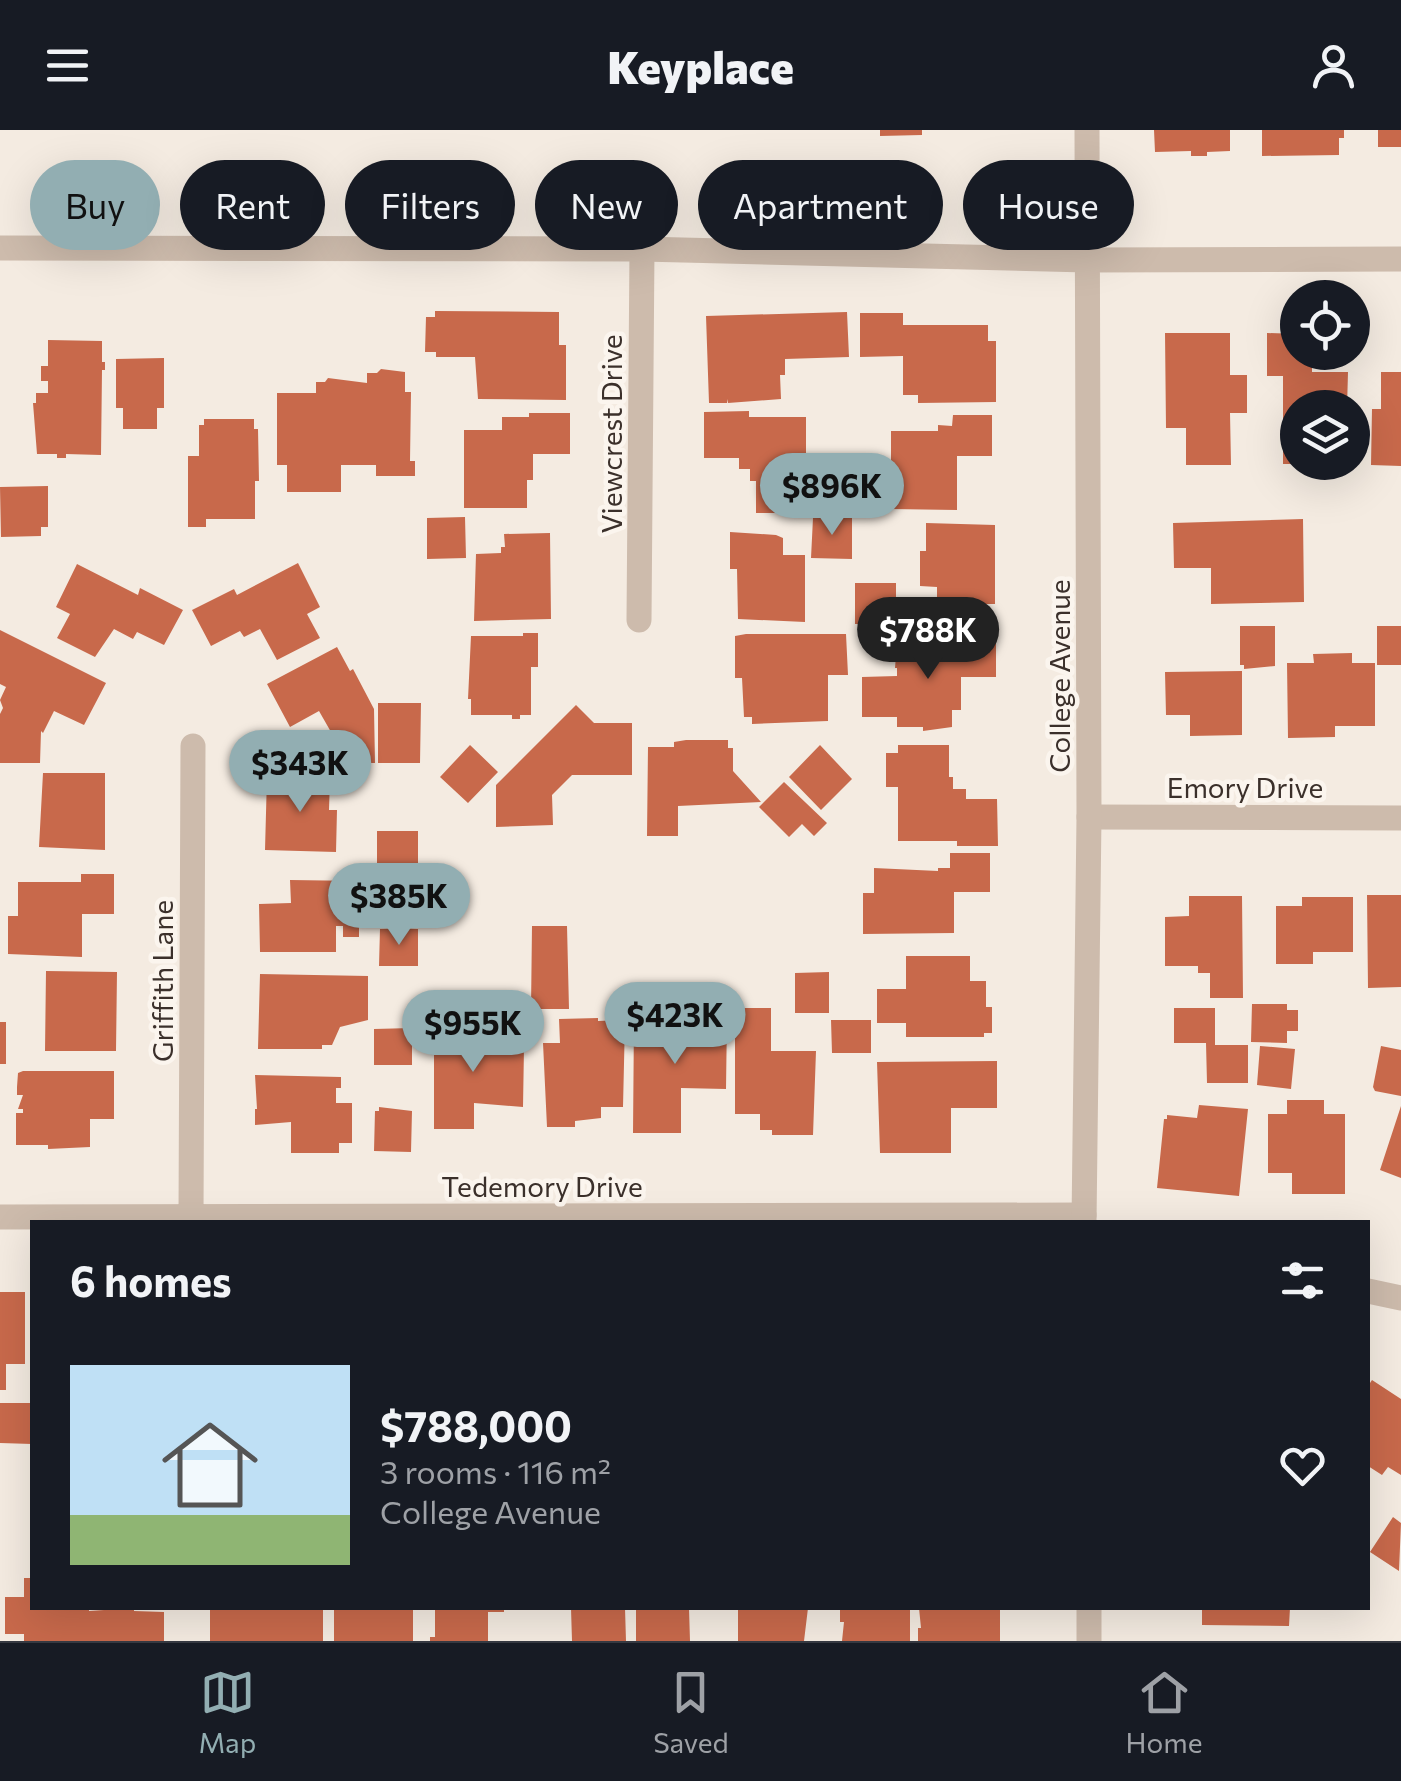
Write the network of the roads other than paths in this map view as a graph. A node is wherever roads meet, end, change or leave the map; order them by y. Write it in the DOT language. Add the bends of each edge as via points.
graph roads {
  1 [pos="1088,130"];
  2 [pos="0,248"];
  3 [pos="535,249"];
  4 [pos="642,250"];
  5 [pos="678,250"];
  6 [pos="1401,259"];
  7 [pos="1087,260"];
  8 [pos="640,620"];
  9 [pos="193,746"];
  10 [pos="1089,816"];
  11 [pos="1401,818"];
  12 [pos="0,1216"];
  13 [pos="192,1216"];
  14 [pos="1084,1219"];
  15 [pos="1370,1291"];
  16 [pos="1401,1298"];
  17 [pos="1089,1610"];
  18 [pos="1089,1641"];
  1 -- 7 [label="street, College Avenue"];
  2 -- 3 [label="street"];
  4 -- 8 [label="street, Viewcrest Drive"];
  5 -- 7 [label="street"];
  6 -- 7 [label="street"];
  7 -- 10 [label="street, College Avenue"];
  9 -- 13 [label="street, Griffith Lane"];
  10 -- 11 [label="street, Emory Drive"];
  10 -- 14 [label="street, College Avenue"];
  12 -- 13 [label="street, Tedemory Drive"];
  13 -- 14 [label="street, Tedemory Drive"];
  15 -- 16 [label="street"];
  17 -- 18 [label="street"];
}
